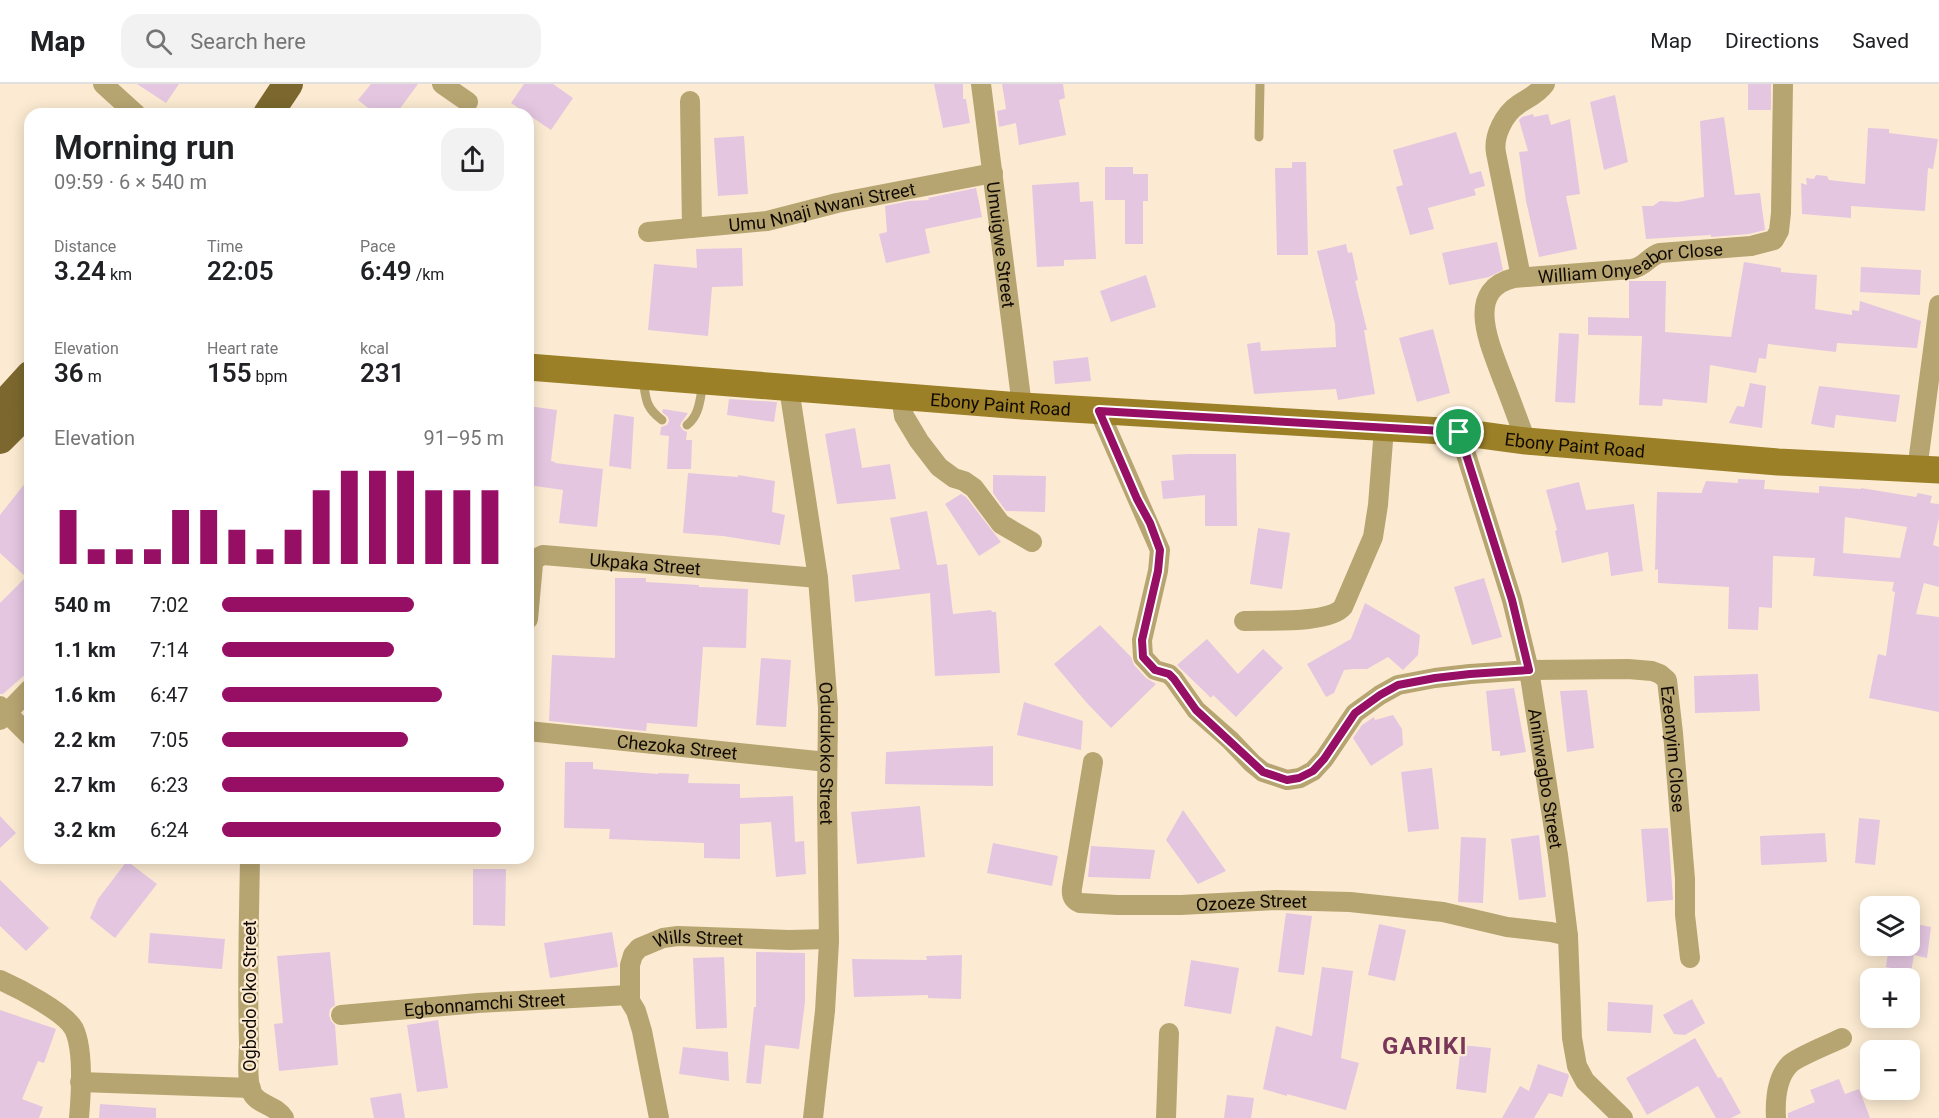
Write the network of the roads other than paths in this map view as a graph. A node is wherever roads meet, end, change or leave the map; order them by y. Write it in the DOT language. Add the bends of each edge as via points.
graph roads {
  1 [pos="103,84"];
  2 [pos="266,84"];
  3 [pos="288,84"];
  4 [pos="442,84"];
  5 [pos="981,84"];
  6 [pos="1260,84"];
  7 [pos="1545,84"];
  8 [pos="1783,84"];
  9 [pos="690,101"];
  10 [pos="468,102"];
  11 [pos="129,108"];
  12 [pos="250,108"];
  13 [pos="272,108"];
  14 [pos="1259,137"];
  15 [pos="993,173"];
  16 [pos="692,228"];
  17 [pos="648,232"];
  18 [pos="1521,277"];
  19 [pos="1939,305"];
  20 [pos="534,367"];
  21 [pos="643,376"];
  22 [pos="704,381"];
  23 [pos="24,383"];
  24 [pos="789,388"];
  25 [pos="901,396"];
  26 [pos="1022,406"];
  27 [pos="0,409"];
  28 [pos="1099,411"];
  29 [pos="24,415"];
  30 [pos="662,420"];
  31 [pos="687,424"];
  32 [pos="1384,428"];
  33 [pos="1459,432"];
  34 [pos="0,440"];
  35 [pos="1526,441"];
  36 [pos="1928,470"];
  37 [pos="1032,542"];
  38 [pos="534,562"];
  39 [pos="818,578"];
  40 [pos="1244,621"];
  41 [pos="1529,670"];
  42 [pos="24,694"];
  43 [pos="2,713"];
  44 [pos="24,731"];
  45 [pos="534,732"];
  46 [pos="827,762"];
  47 [pos="1093,762"];
  48 [pos="250,864"];
  49 [pos="1568,936"];
  50 [pos="829,939"];
  51 [pos="1690,958"];
  52 [pos="0,980"];
  53 [pos="629,995"];
  54 [pos="341,1015"];
  55 [pos="1169,1033"];
  56 [pos="1842,1038"];
  57 [pos="80,1082"];
  58 [pos="251,1088"];
  59 [pos="79,1118"];
  60 [pos="284,1118"];
  61 [pos="659,1118"];
  62 [pos="813,1118"];
  63 [pos="1166,1118"];
  64 [pos="1623,1118"];
  65 [pos="1776,1118"];
  1 -- 11 [label="street"];
  2 -- 12 [label="main road"];
  3 -- 13 [label="main road"];
  4 -- 10 [label="street"];
  5 -- 15 [label="street, Umuigwe Street"];
  6 -- 14 [label="lane"];
  7 -- 18 [label="street" via="1506,117 1494,146"];
  8 -- 18 [label="street, William Onyeabor Close" via="1781,213 1774,240 1751,246 1660,254 1650,257 1639,268"];
  9 -- 16 [label="street"];
  15 -- 16 [label="street, Umu Nnaji Nwani Street" via="837,203 767,221"];
  15 -- 26 [label="street, Umuigwe Street"];
  16 -- 17 [label="street, Umu Nnaji Nwani Street"];
  18 -- 35 [label="street, William Onyeabor Close" via="1495,286 1484,314 1490,346"];
  19 -- 36 [label="street"];
  20 -- 21 [label="street, Ebony Paint Road"];
  21 -- 22 [label="street, Ebony Paint Road"];
  21 -- 30 [label="lane" via="647,405"];
  22 -- 24 [label="street, Ebony Paint Road"];
  22 -- 31 [label="lane" via="698,411"];
  23 -- 27 [label="main road"];
  24 -- 25 [label="street, Ebony Paint Road"];
  24 -- 39 [label="street, Odudukoko Street"];
  25 -- 26 [label="street, Ebony Paint Road"];
  25 -- 37 [label="street" via="904,416 939,467 974,488 1000,524"];
  26 -- 28 [label="street, Ebony Paint Road"];
  28 -- 32 [label="street, Ebony Paint Road"];
  28 -- 41 [label="street" via="1160,550 1142,640 1143,657 1155,670 1169,674 1196,710 1263,772 1287,780 1313,771 1355,713 1398,685"];
  29 -- 34 [label="main road"];
  32 -- 33 [label="street, Ebony Paint Road"];
  32 -- 40 [label="street" via="1372,537 1343,606 1324,617"];
  33 -- 35 [label="street, Ebony Paint Road"];
  33 -- 41 [label="street, Aninwagbo Street" via="1512,600"];
  35 -- 36 [label="street, Ebony Paint Road"];
  38 -- 39 [label="street, Ukpaka Street" via="543,555"];
  39 -- 46 [label="street, Odudukoko Street" via="828,708"];
  41 -- 49 [label="street, Aninwagbo Street"];
  41 -- 51 [label="street, Ezeonyim Close" via="1628,669 1652,671 1667,680"];
  42 -- 43 [label="street"];
  43 -- 44 [label="street"];
  45 -- 46 [label="street, Chezoka Street"];
  46 -- 50 [label="street, Odudukoko Street"];
  47 -- 49 [label="street, Ozoeze Street" via="1071,888 1071,895 1080,903 1350,902 1461,915"];
  48 -- 58 [label="street, Ogbodo Oko Street"];
  49 -- 64 [label="street, Aninwagbo Street" via="1572,1038 1577,1066 1585,1081"];
  50 -- 53 [label="street, Wills Street" via="663,938 639,948 633,955"];
  50 -- 62 [label="street, Odudukoko Street"];
  52 -- 57 [label="street" via="42,1002 73,1028 80,1048"];
  53 -- 54 [label="street, Egbonnamchi Street"];
  53 -- 61 [label="street, Wills Street" via="642,1031"];
  55 -- 63 [label="street"];
  56 -- 65 [label="street" via="1791,1063 1777,1089"];
  57 -- 58 [label="street"];
  57 -- 59 [label="street"];
  58 -- 60 [label="street, Ogbodo Oko Street" via="252,1094"];
}
